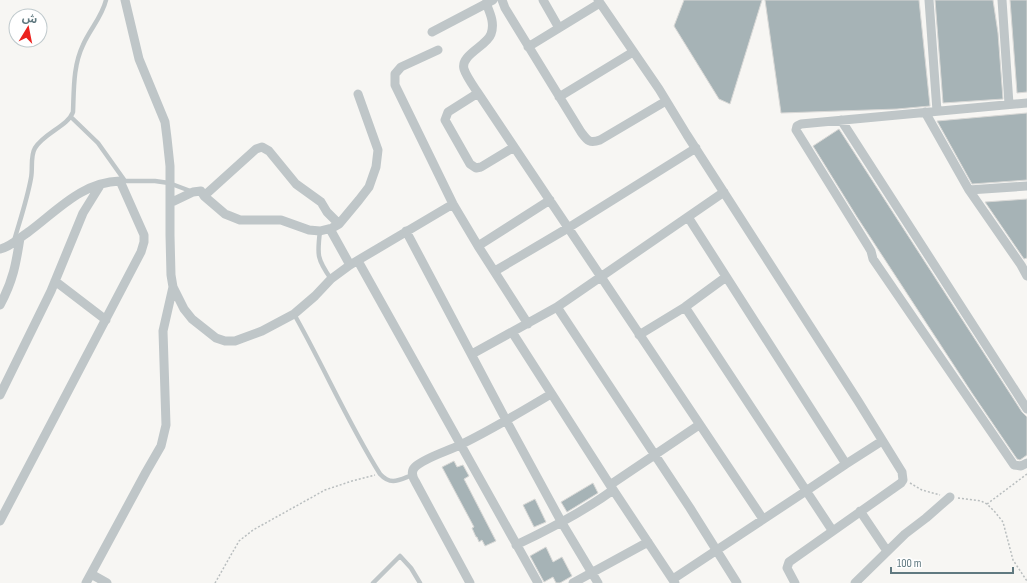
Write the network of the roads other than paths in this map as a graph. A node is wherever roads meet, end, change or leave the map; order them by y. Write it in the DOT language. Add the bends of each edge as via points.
graph roads {
  1 [pos="106,0"];
  2 [pos="125,0"];
  3 [pos="502,0"];
  4 [pos="543,0"];
  5 [pos="929,0"];
  6 [pos="1002,0"];
  7 [pos="490,2"];
  8 [pos="599,2"];
  9 [pos="559,28"];
  10 [pos="432,32"];
  11 [pos="528,47"];
  12 [pos="438,50"];
  13 [pos="633,52"];
  14 [pos="478,93"];
  15 [pos="358,94"];
  16 [pos="560,97"];
  17 [pos="666,101"];
  18 [pos="1027,103"];
  19 [pos="1009,104"];
  20 [pos="937,111"];
  21 [pos="925,112"];
  22 [pos="71,117"];
  23 [pos="841,120"];
  24 [pos="514,147"];
  25 [pos="696,148"];
  26 [pos="122,181"];
  27 [pos="169,183"];
  28 [pos="101,184"];
  29 [pos="1027,186"];
  30 [pos="969,190"];
  31 [pos="193,192"];
  32 [pos="724,192"];
  33 [pos="204,196"];
  34 [pos="550,200"];
  35 [pos="170,203"];
  36 [pos="453,204"];
  37 [pos="688,217"];
  38 [pos="339,224"];
  39 [pos="568,228"];
  40 [pos="330,229"];
  41 [pos="320,231"];
  42 [pos="406,231"];
  43 [pos="17,240"];
  44 [pos="478,246"];
  45 [pos="0,249"];
  46 [pos="354,263"];
  47 [pos="1024,264"];
  48 [pos="494,271"];
  49 [pos="1027,276"];
  50 [pos="726,277"];
  51 [pos="601,278"];
  52 [pos="330,279"];
  53 [pos="55,281"];
  54 [pos="173,286"];
  55 [pos="0,305"];
  56 [pos="557,307"];
  57 [pos="685,307"];
  58 [pos="294,314"];
  59 [pos="106,320"];
  60 [pos="528,324"];
  61 [pos="512,332"];
  62 [pos="639,335"];
  63 [pos="472,354"];
  64 [pos="551,394"];
  65 [pos="0,395"];
  66 [pos="1027,409"];
  67 [pos="506,420"];
  68 [pos="699,425"];
  69 [pos="882,441"];
  70 [pos="460,445"];
  71 [pos="655,455"];
  72 [pos="1027,463"];
  73 [pos="846,464"];
  74 [pos="412,475"];
  75 [pos="612,488"];
  76 [pos="806,491"];
  77 [pos="950,497"];
  78 [pos="860,511"];
  79 [pos="0,519"];
  80 [pos="763,519"];
  81 [pos="562,523"];
  82 [pos="832,530"];
  83 [pos="648,542"];
  84 [pos="516,546"];
  85 [pos="717,550"];
  86 [pos="887,551"];
  87 [pos="593,573"];
  88 [pos="91,574"];
  89 [pos="674,581"];
  90 [pos="86,583"];
  91 [pos="107,583"];
  92 [pos="373,583"];
  93 [pos="420,583"];
  94 [pos="470,583"];
  95 [pos="538,583"];
  96 [pos="573,583"];
  97 [pos="598,583"];
  98 [pos="737,583"];
  99 [pos="795,583"];
  100 [pos="855,583"];
  1 -- 22 [label="lane" via="77,60"];
  2 -- 27 [label="street" via="138,60 165,122 169,152"];
  3 -- 11 [label="street"];
  4 -- 9 [label="street"];
  5 -- 20 [label="street"];
  6 -- 19 [label="street"];
  7 -- 10 [label="street"];
  7 -- 14 [label="street" via="493,24 491,34 464,63 464,69"];
  8 -- 9 [label="street"];
  8 -- 13 [label="street"];
  9 -- 11 [label="street"];
  11 -- 16 [label="street"];
  12 -- 36 [label="street" via="401,67 395,74 394,81"];
  13 -- 16 [label="street"];
  13 -- 17 [label="street"];
  14 -- 24 [label="street"];
  14 -- 24 [label="street" via="448,112 445,120 470,164 476,168 481,167"];
  15 -- 38 [label="street" via="378,150 376,167 368,187"];
  16 -- 17 [label="street" via="581,132 593,142"];
  17 -- 25 [label="street"];
  18 -- 19 [label="street"];
  19 -- 20 [label="street"];
  20 -- 21 [label="street"];
  21 -- 23 [label="street"];
  21 -- 30 [label="street"];
  22 -- 26 [label="lane" via="98,143"];
  22 -- 43 [label="lane" via="47,134 34,151 32,176"];
  23 -- 66 [label="street"];
  23 -- 72 [label="street" via="801,124 796,130 871,251 873,259 1014,465"];
  24 -- 34 [label="street"];
  25 -- 32 [label="street"];
  25 -- 39 [label="street"];
  26 -- 27 [label="lane"];
  26 -- 28 [label="street"];
  26 -- 59 [label="street" via="144,235 144,242"];
  27 -- 31 [label="lane"];
  27 -- 35 [label="street"];
  28 -- 43 [label="street" via="75,195"];
  28 -- 53 [label="street" via="83,213"];
  29 -- 30 [label="street"];
  30 -- 47 [label="street"];
  31 -- 33 [label="street" via="201,191"];
  31 -- 35 [label="street"];
  32 -- 37 [label="street"];
  32 -- 69 [label="street"];
  33 -- 38 [label="street" via="256,149 262,147 269,151 296,184 321,202 326,212"];
  33 -- 41 [label="street" via="225,214 240,220 280,220"];
  34 -- 39 [label="street"];
  34 -- 44 [label="street"];
  35 -- 54 [label="street"];
  36 -- 42 [label="street"];
  36 -- 44 [label="street"];
  37 -- 50 [label="street"];
  37 -- 51 [label="street"];
  38 -- 40 [label="street"];
  39 -- 48 [label="street"];
  39 -- 51 [label="street"];
  40 -- 41 [label="street"];
  40 -- 46 [label="street"];
  41 -- 52 [label="lane" via="318,257"];
  42 -- 46 [label="street"];
  42 -- 63 [label="street"];
  43 -- 45 [label="street"];
  43 -- 55 [label="street" via="14,274"];
  44 -- 48 [label="street"];
  46 -- 52 [label="street"];
  46 -- 70 [label="street"];
  47 -- 49 [label="street"];
  48 -- 60 [label="street"];
  50 -- 57 [label="street"];
  50 -- 73 [label="street"];
  51 -- 56 [label="street"];
  51 -- 62 [label="street"];
  52 -- 58 [label="street"];
  53 -- 59 [label="street"];
  53 -- 65 [label="street"];
  54 -- 58 [label="street" via="192,319 216,338 225,341 242,339"];
  54 -- 88 [label="street" via="163,332 166,425 162,446"];
  56 -- 60 [label="street"];
  56 -- 71 [label="street"];
  57 -- 62 [label="street"];
  57 -- 76 [label="street"];
  58 -- 74 [label="lane" via="380,474 390,482"];
  59 -- 79 [label="street"];
  60 -- 61 [label="street"];
  61 -- 63 [label="street"];
  61 -- 64 [label="street"];
  62 -- 68 [label="street"];
  63 -- 67 [label="street"];
  64 -- 67 [label="street"];
  64 -- 75 [label="street"];
  67 -- 70 [label="street"];
  67 -- 81 [label="street"];
  68 -- 71 [label="street"];
  68 -- 80 [label="street"];
  69 -- 73 [label="street"];
  69 -- 78 [label="street" via="901,468 903,480"];
  70 -- 74 [label="street" via="421,463 415,467"];
  70 -- 84 [label="street"];
  71 -- 75 [label="street"];
  71 -- 85 [label="street"];
  73 -- 76 [label="street"];
  74 -- 94 [label="street"];
  75 -- 81 [label="street" via="593,505"];
  75 -- 83 [label="street"];
  76 -- 80 [label="street"];
  76 -- 82 [label="street"];
  77 -- 86 [label="street"];
  78 -- 82 [label="street"];
  78 -- 86 [label="street"];
  80 -- 85 [label="street"];
  81 -- 84 [label="street"];
  81 -- 87 [label="street"];
  82 -- 99 [label="street" via="789,562 787,568"];
  83 -- 87 [label="street"];
  83 -- 89 [label="street"];
  84 -- 95 [label="street"];
  85 -- 89 [label="street"];
  85 -- 98 [label="street"];
  86 -- 100 [label="street"];
  87 -- 96 [label="street"];
  87 -- 97 [label="street"];
  88 -- 90 [label="street"];
  88 -- 91 [label="street"];
  92 -- 93 [label="lane" via="400,556"];
}
